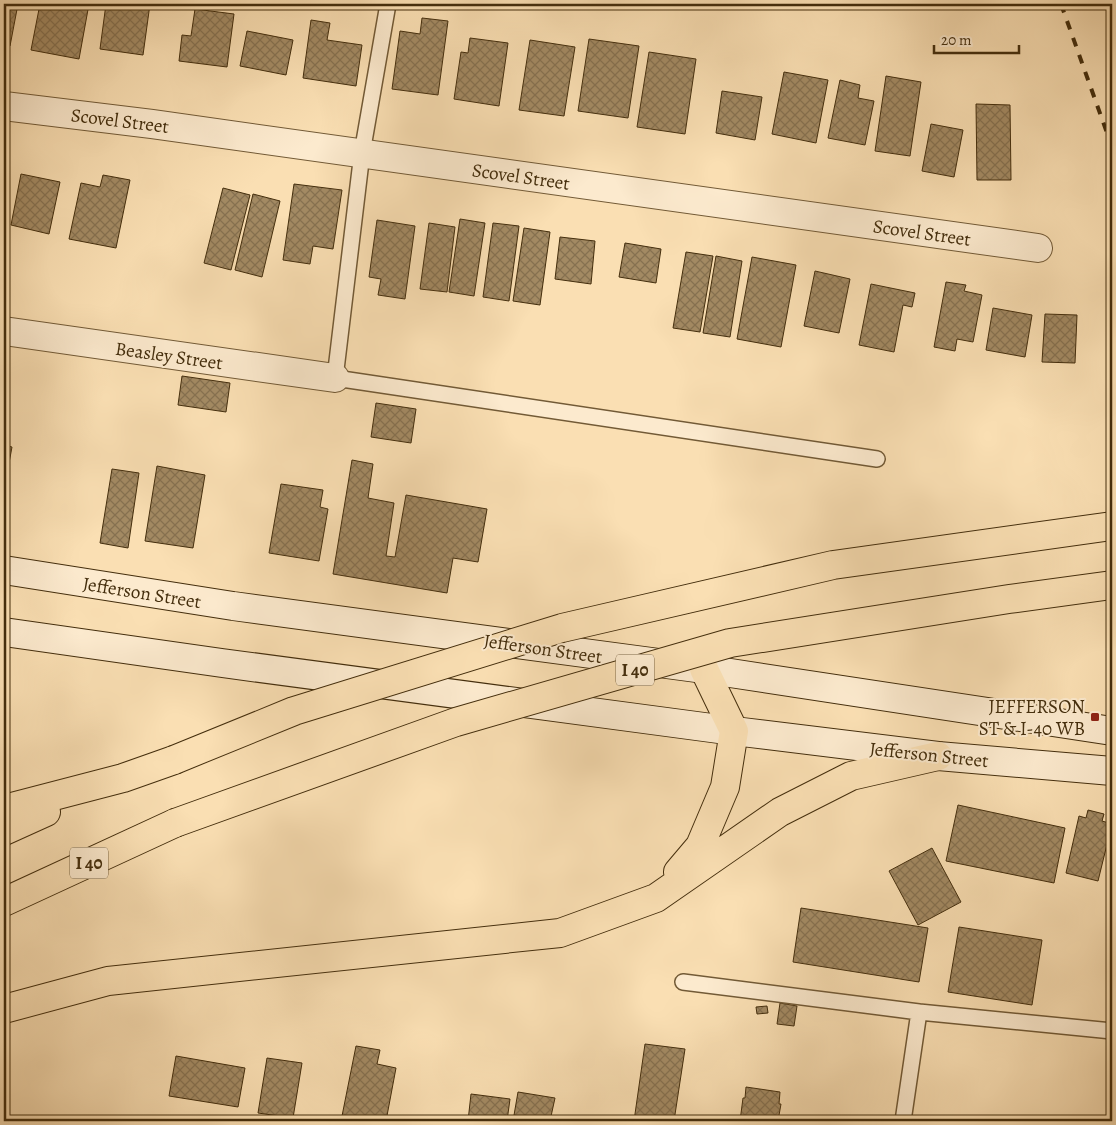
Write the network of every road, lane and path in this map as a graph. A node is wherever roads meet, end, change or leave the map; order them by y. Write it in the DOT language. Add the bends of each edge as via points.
graph roads {
  1 [pos="388,4"];
  2 [pos="4,106"];
  3 [pos="362,153"];
  4 [pos="1038,248"];
  5 [pos="4,330"];
  6 [pos="335,378"];
  7 [pos="877,459"];
  8 [pos="1112,526"];
  9 [pos="4,570"];
  10 [pos="1112,585"];
  11 [pos="4,632"];
  12 [pos="704,670"];
  13 [pos="734,731"];
  14 [pos="1112,731"];
  15 [pos="938,756"];
  16 [pos="1112,771"];
  17 [pos="123,778"];
  18 [pos="4,809"];
  19 [pos="4,831"];
  20 [pos="656,898"];
  21 [pos="4,902"];
  22 [pos="682,982"];
  23 [pos="4,1009"];
  24 [pos="919,1012"];
  25 [pos="1112,1031"];
  26 [pos="903,1121"];
  1 -- 3 [label="lane"];
  2 -- 3 [label="main road, Scovel Street"];
  3 -- 4 [label="main road, Scovel Street"];
  3 -- 6 [label="lane"];
  5 -- 6 [label="main road, Beasley Street"];
  6 -- 7 [label="lane"];
  8 -- 17 [label="highway, bridge" via="833,565 562,628 294,711"];
  9 -- 12 [label="main road, Jefferson Street" via="233,606"];
  10 -- 21 [label="highway, I 40, bridge" via="730,643 456,722 175,823"];
  11 -- 13 [label="main road, Jefferson Street"];
  12 -- 13 [label="highway"];
  12 -- 14 [label="main road, Jefferson Street"];
  13 -- 15 [label="main road, Jefferson Street"];
  13 -- 20 [label="highway" via="725,787 700,846"];
  15 -- 16 [label="main road, Jefferson Street"];
  15 -- 20 [label="highway" via="851,776 780,812"];
  17 -- 18 [label="highway"];
  17 -- 19 [label="highway"];
  20 -- 23 [label="highway" via="560,933 108,981"];
  22 -- 24 [label="lane"];
  24 -- 25 [label="lane"];
  24 -- 26 [label="lane"];
}
